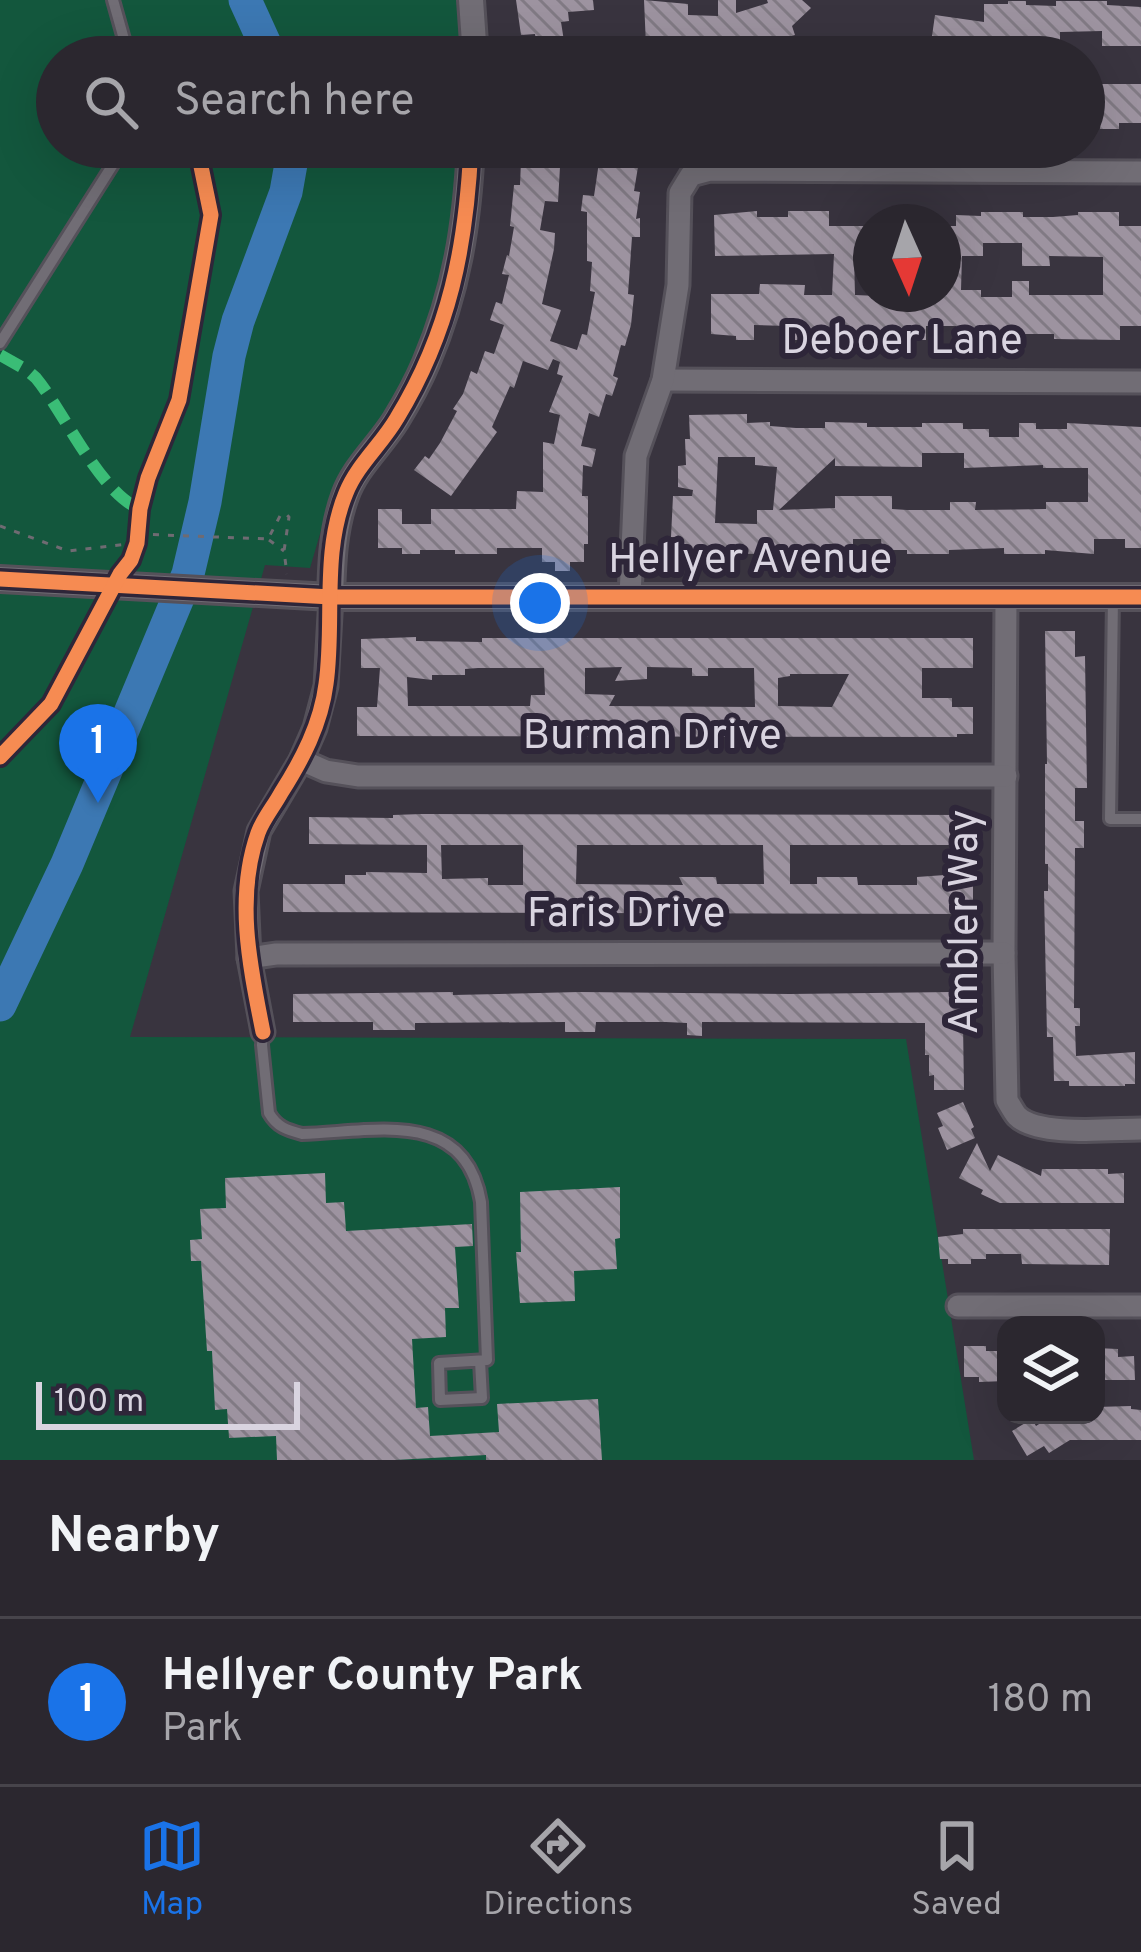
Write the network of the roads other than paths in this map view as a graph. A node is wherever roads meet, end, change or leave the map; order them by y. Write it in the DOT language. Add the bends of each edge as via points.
graph roads {
  1 [pos="113,0"];
  2 [pos="471,0"];
  3 [pos="123,36"];
  4 [pos="474,36"];
  5 [pos="111,168"];
  6 [pos="469,168"];
  7 [pos="1141,172"];
  8 [pos="0,343"];
  9 [pos="663,380"];
  10 [pos="1141,382"];
  11 [pos="3,577"];
  12 [pos="331,597"];
  13 [pos="1006,597"];
  14 [pos="1113,597"];
  15 [pos="1141,597"];
  16 [pos="629,598"];
  17 [pos="301,760"];
  18 [pos="1006,776"];
  19 [pos="1141,819"];
  20 [pos="1004,953"];
  21 [pos="248,958"];
  22 [pos="263,1032"];
  23 [pos="1141,1129"];
  24 [pos="958,1306"];
  25 [pos="1141,1306"];
  26 [pos="480,1360"];
  1 -- 3 [label="lane"];
  2 -- 4 [label="street"];
  5 -- 8 [label="lane"];
  6 -- 12 [label="street" via="463,246 448,305 396,420 346,492 334,533"];
  7 -- 9 [label="street" via="691,175 680,194 678,285"];
  9 -- 10 [label="street, Deboer Lane"];
  9 -- 16 [label="street" via="636,456"];
  11 -- 12 [label="street, Hellyer Avenue" via="290,585"];
  12 -- 16 [label="street, Hellyer Avenue"];
  12 -- 17 [label="street" via="326,686"];
  13 -- 14 [label="street, Hellyer Avenue"];
  13 -- 16 [label="street, Hellyer Avenue"];
  13 -- 18 [label="street, Ambler Way"];
  14 -- 15 [label="street, Hellyer Avenue"];
  14 -- 19 [label="lane" via="1110,819"];
  17 -- 18 [label="street, Burman Drive" via="358,776"];
  17 -- 21 [label="street" via="259,831 246,891"];
  18 -- 20 [label="street, Ambler Way"];
  20 -- 21 [label="street, Faris Drive"];
  20 -- 23 [label="street, Ambler Way" via="1005,1082 1016,1115 1048,1129"];
  21 -- 22 [label="street"];
  22 -- 26 [label="lane" via="269,1113 287,1130 422,1132 462,1154 481,1202 488,1360"];
  24 -- 25 [label="street"];
  26 -- 26 [label="lane" via="482,1398 440,1400 439,1363"];
}
